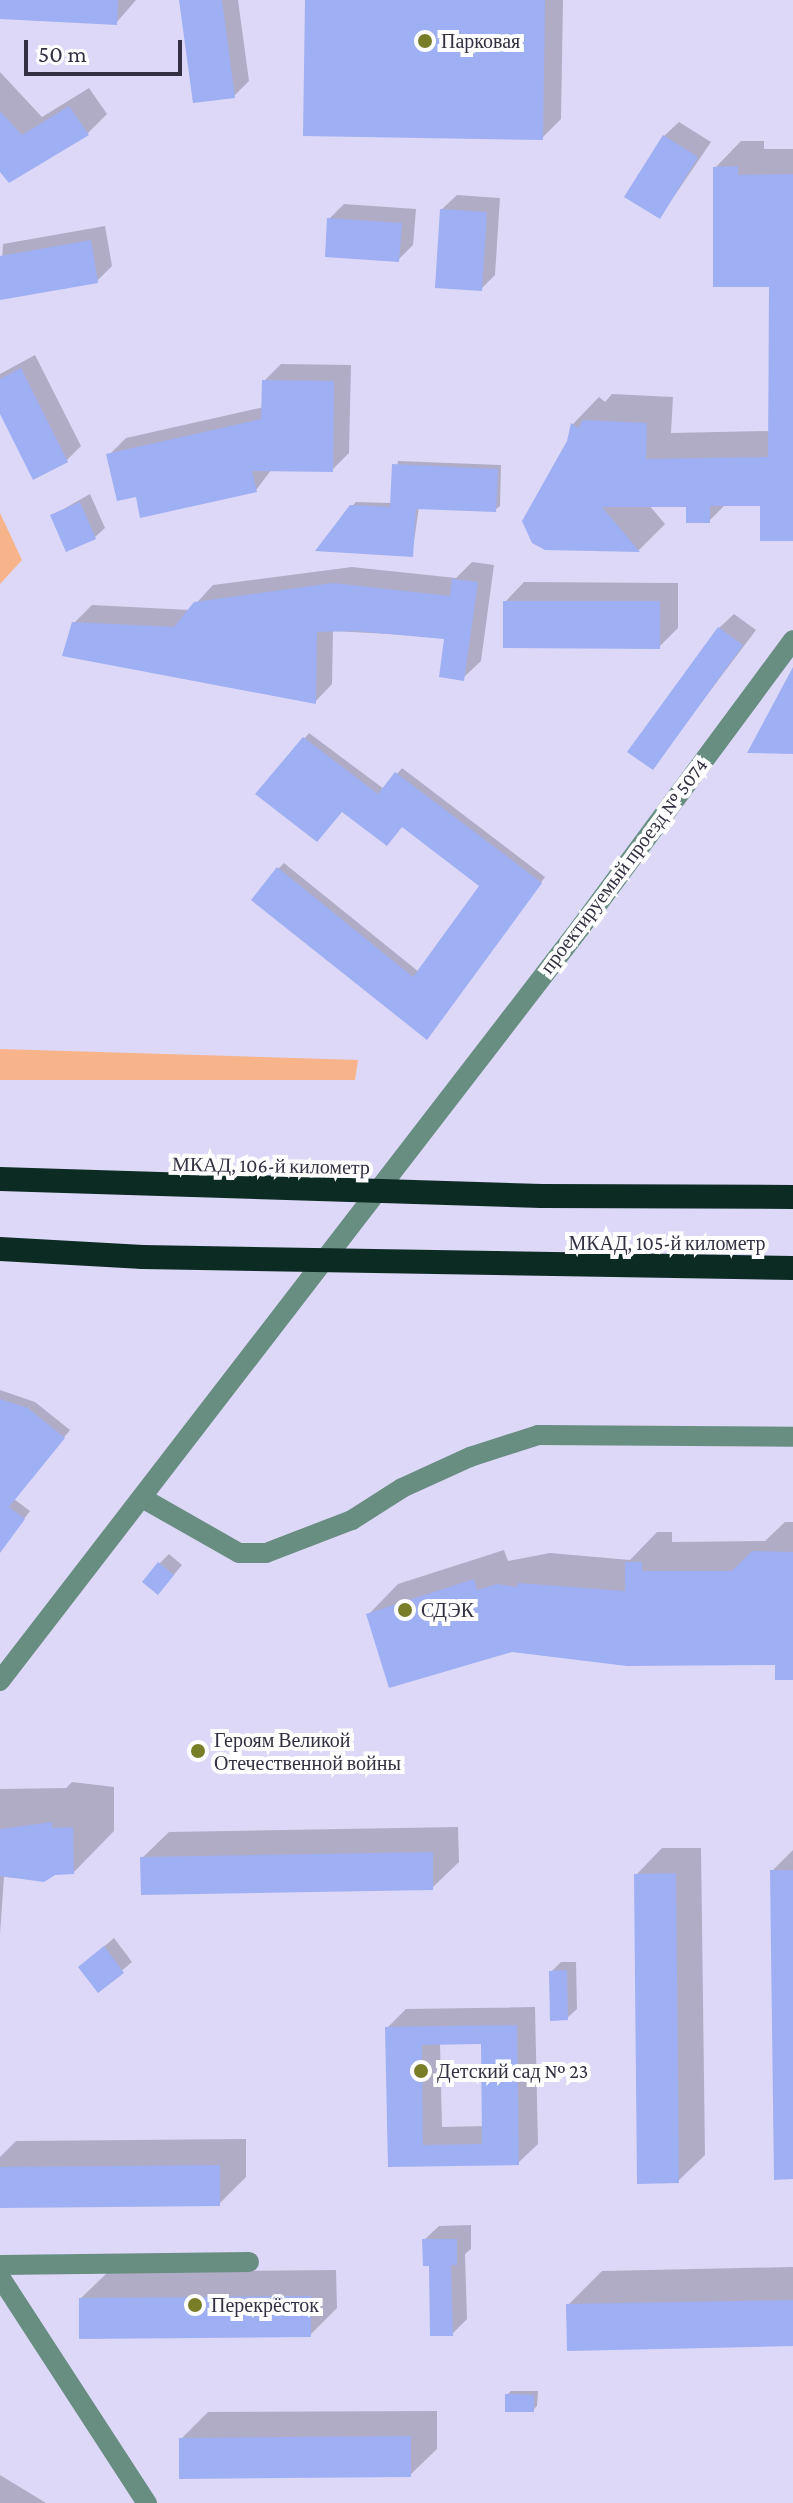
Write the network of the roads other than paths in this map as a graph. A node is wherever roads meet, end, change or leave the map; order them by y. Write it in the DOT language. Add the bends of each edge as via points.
graph roads {
  1 [pos="793,640"];
  2 [pos="0,1179"];
  3 [pos="793,1197"];
  4 [pos="0,1249"];
  5 [pos="793,1268"];
  6 [pos="793,1437"];
  7 [pos="144,1499"];
  8 [pos="0,1681"];
  9 [pos="249,2262"];
  10 [pos="0,2265"];
  11 [pos="0,2277"];
  12 [pos="147,2503"];
  1 -- 7 [label="street, проектируемый проезд № 5074"];
  2 -- 3 [label="highway, МКАД, 106-й километр" via="542,1196"];
  4 -- 5 [label="highway, МКАД, 105-й километр" via="541,1266"];
  6 -- 7 [label="street" via="538,1435 470,1457 402,1488 352,1520 266,1553 239,1553"];
  7 -- 8 [label="street, проектируемый проезд № 5074"];
  9 -- 10 [label="street"];
  11 -- 12 [label="street"];
}
